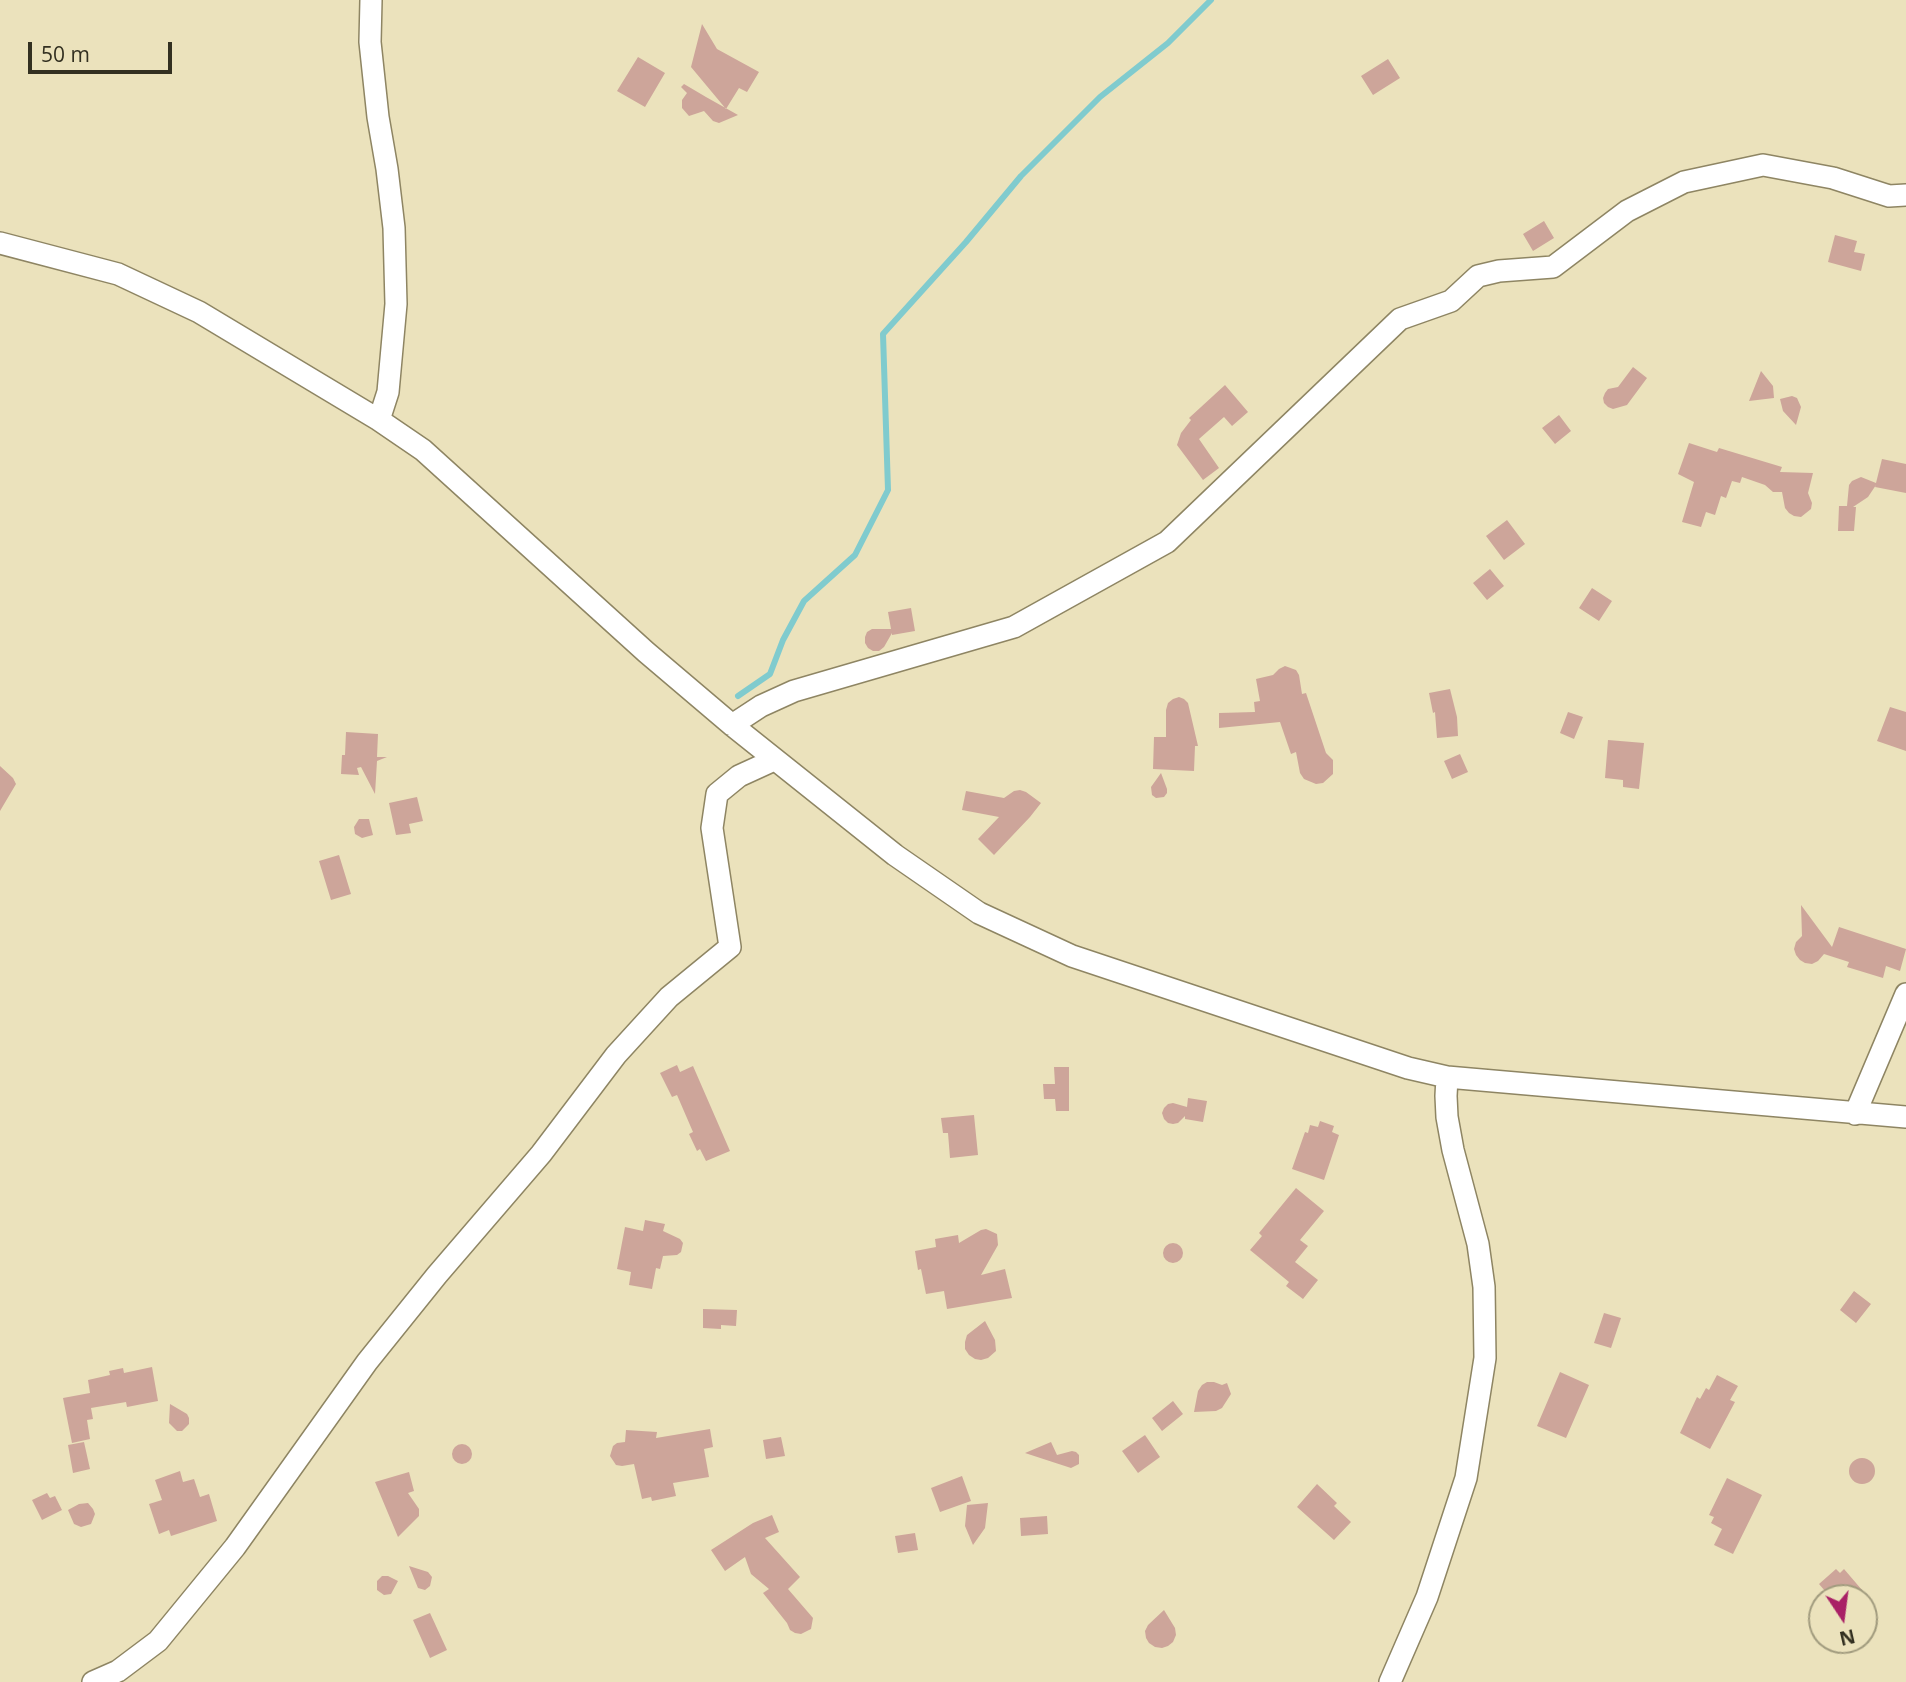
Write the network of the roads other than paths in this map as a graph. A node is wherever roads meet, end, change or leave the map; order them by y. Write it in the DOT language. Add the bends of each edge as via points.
graph roads {
  1 [pos="371,0"];
  2 [pos="1906,195"];
  3 [pos="0,243"];
  4 [pos="379,420"];
  5 [pos="732,725"];
  6 [pos="774,760"];
  7 [pos="1906,995"];
  8 [pos="1447,1077"];
  9 [pos="1855,1114"];
  10 [pos="1906,1117"];
  11 [pos="93,1682"];
  12 [pos="1390,1682"];
  1 -- 4 [label="street" via="370,44 394,228 396,303 388,393"];
  2 -- 5 [label="street" via="1763,165 1684,182 1627,211 1553,267 1478,276 1451,301 1400,319 1167,542 1014,626 794,691"];
  3 -- 4 [label="street" via="118,274 198,312"];
  4 -- 5 [label="street" via="423,450"];
  5 -- 6 [label="street"];
  6 -- 8 [label="street" via="895,855 979,913 1072,956"];
  6 -- 11 [label="street" via="739,776 717,794 712,828 730,947 669,997 616,1055 541,1154 367,1362 235,1547 158,1642 118,1671"];
  7 -- 9 [label="street"];
  8 -- 9 [label="street"];
  8 -- 12 [label="street" via="1453,1150 1478,1244 1484,1287 1485,1358 1466,1478 1427,1597"];
  9 -- 10 [label="street"];
}
